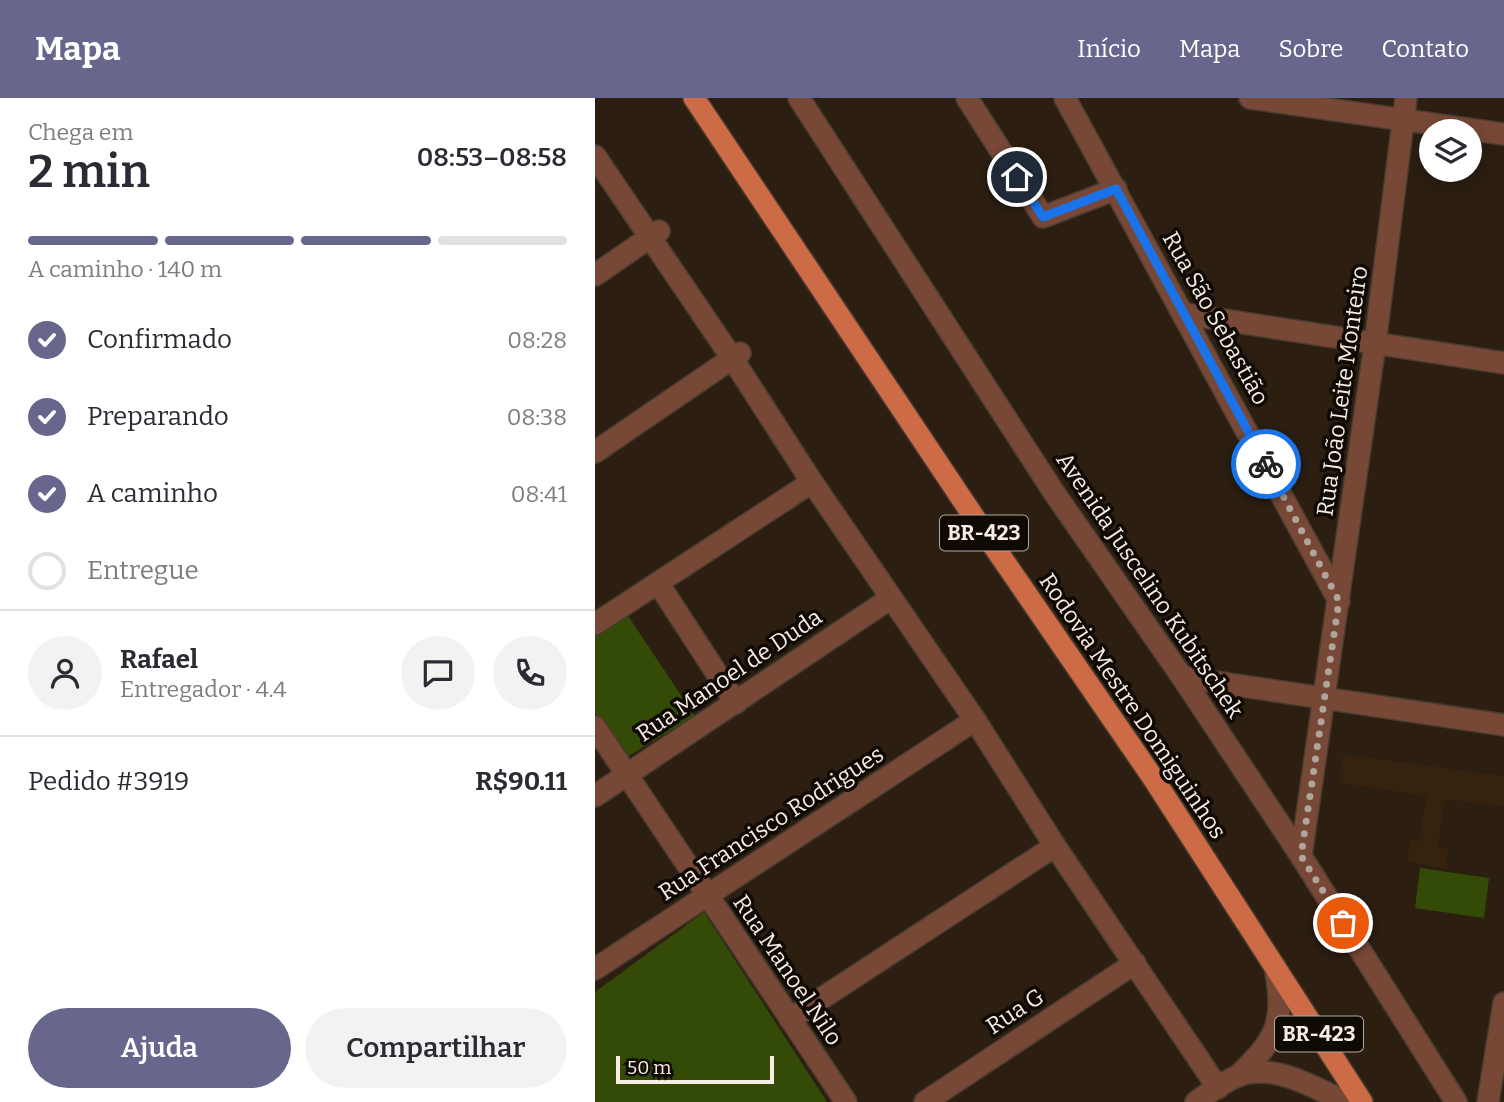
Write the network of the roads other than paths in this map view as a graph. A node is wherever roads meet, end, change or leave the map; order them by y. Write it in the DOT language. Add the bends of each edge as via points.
graph roads {
  1 [pos="694,98"];
  2 [pos="799,98"];
  3 [pos="967,98"];
  4 [pos="1065,98"];
  5 [pos="1250,98"];
  6 [pos="1406,98"];
  7 [pos="1403,120"];
  8 [pos="1504,134"];
  9 [pos="595,156"];
  10 [pos="1116,189"];
  11 [pos="655,234"];
  12 [pos="595,275"];
  13 [pos="1185,314"];
  14 [pos="1375,344"];
  15 [pos="736,355"];
  16 [pos="1504,363"];
  17 [pos="595,452"];
  18 [pos="812,482"];
  19 [pos="658,583"];
  20 [pos="891,598"];
  21 [pos="1339,601"];
  22 [pos="595,624"];
  23 [pos="1182,677"];
  24 [pos="1325,699"];
  25 [pos="736,703"];
  26 [pos="975,720"];
  27 [pos="1504,725"];
  28 [pos="595,727"];
  29 [pos="627,775"];
  30 [pos="595,796"];
  31 [pos="1055,846"];
  32 [pos="1301,856"];
  33 [pos="708,897"];
  34 [pos="1135,964"];
  35 [pos="1275,967"];
  36 [pos="595,969"];
  37 [pos="1504,1003"];
  38 [pos="790,1019"];
  39 [pos="1238,1076"];
  40 [pos="1218,1088"];
  41 [pos="846,1102"];
  42 [pos="925,1102"];
  43 [pos="1196,1102"];
  44 [pos="1346,1102"];
  45 [pos="1362,1102"];
  46 [pos="1456,1102"];
  47 [pos="1487,1102"];
  1 -- 35 [label="main road, Rodovia Mestre Domiguinhos / BR-423" via="1153,778"];
  2 -- 23 [label="street, Avenida Juscelino Kubitschek" via="1053,491"];
  3 -- 10 [label="street" via="1043,217"];
  4 -- 10 [label="street, Rua São Sebastião"];
  5 -- 7 [label="street"];
  6 -- 7 [label="street, Rua João Leite Monteiro"];
  7 -- 8 [label="street"];
  7 -- 14 [label="street, Rua João Leite Monteiro"];
  9 -- 11 [label="street"];
  10 -- 13 [label="street, Rua São Sebastião"];
  11 -- 12 [label="street"];
  11 -- 15 [label="street"];
  13 -- 14 [label="street"];
  13 -- 21 [label="street, Rua São Sebastião"];
  14 -- 16 [label="street"];
  14 -- 21 [label="street, Rua João Leite Monteiro"];
  15 -- 17 [label="street"];
  15 -- 18 [label="street"];
  18 -- 19 [label="street"];
  18 -- 20 [label="street"];
  19 -- 22 [label="street"];
  19 -- 25 [label="street"];
  20 -- 25 [label="street, Rua Manoel de Duda"];
  20 -- 26 [label="street"];
  21 -- 24 [label="street, Rua João Leite Monteiro"];
  23 -- 24 [label="street"];
  23 -- 32 [label="street, Avenida Juscelino Kubitschek"];
  24 -- 27 [label="street"];
  24 -- 32 [label="street, Rua João Leite Monteiro"];
  25 -- 29 [label="street, Rua Manoel de Duda"];
  26 -- 31 [label="street"];
  26 -- 33 [label="street, Rua Francisco Rodrigues"];
  28 -- 29 [label="street, Rua Manoel Nilo"];
  29 -- 30 [label="street, Rua Manoel de Duda"];
  29 -- 33 [label="street, Rua Manoel Nilo"];
  31 -- 34 [label="street"];
  31 -- 38 [label="street"];
  32 -- 46 [label="street, Avenida Juscelino Kubitschek"];
  33 -- 36 [label="street, Rua Francisco Rodrigues"];
  33 -- 38 [label="street, Rua Manoel Nilo"];
  34 -- 40 [label="street"];
  34 -- 42 [label="street, Rua G"];
  35 -- 39 [label="street" via="1280,992 1277,1028"];
  35 -- 45 [label="main road, Rodovia Mestre Domiguinhos / BR-423"];
  37 -- 47 [label="street"];
  38 -- 41 [label="street, Rua Manoel Nilo"];
  39 -- 40 [label="street"];
  39 -- 44 [label="street" via="1282,1074"];
  40 -- 43 [label="street"];
}
